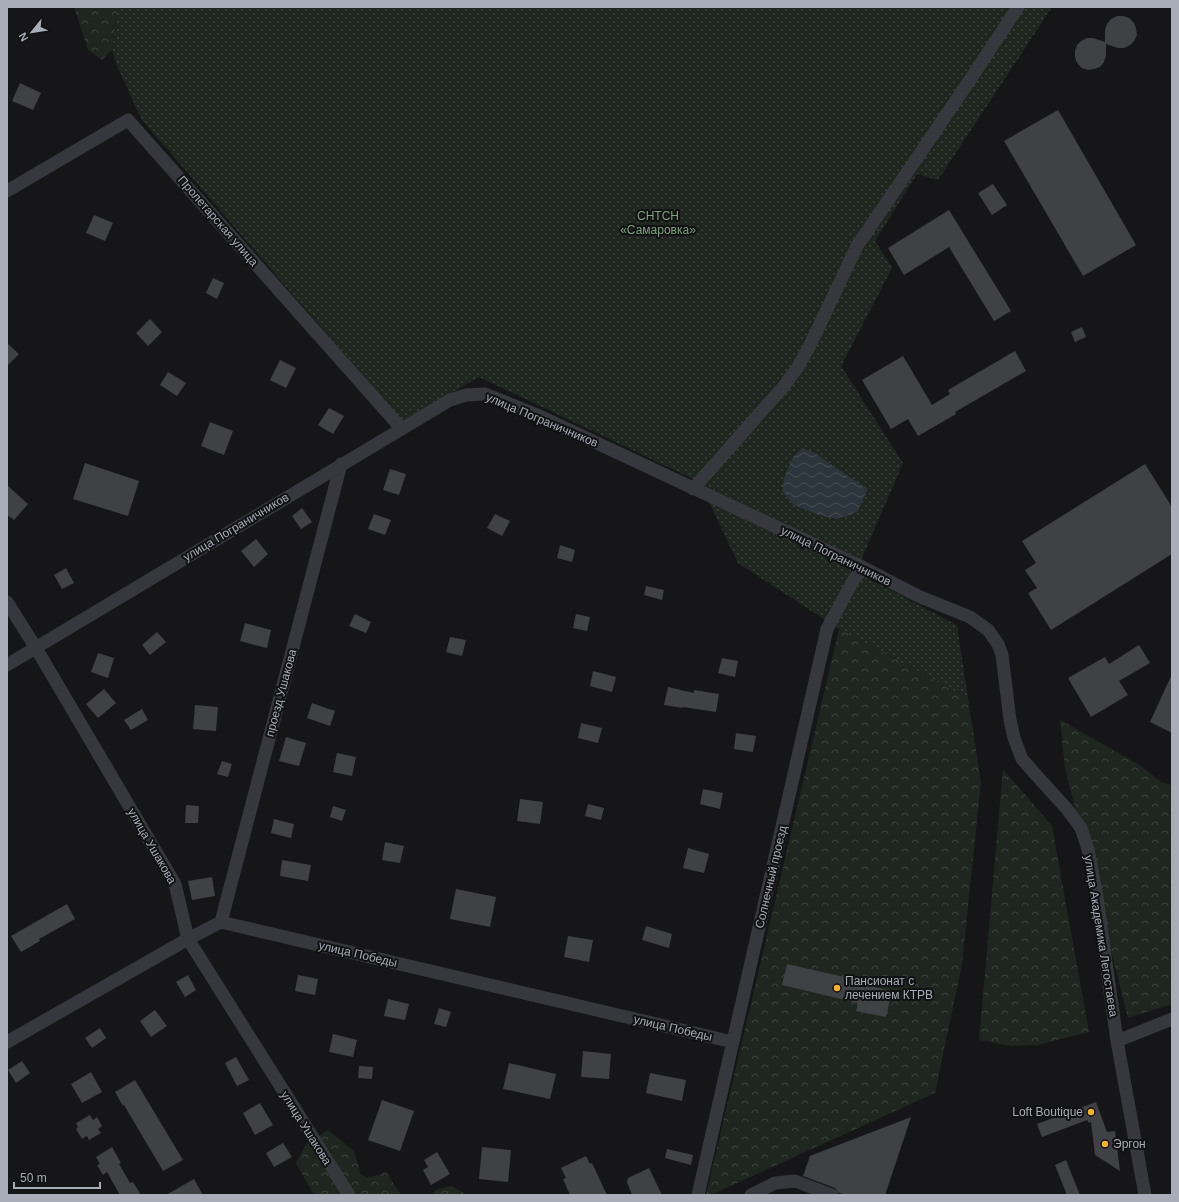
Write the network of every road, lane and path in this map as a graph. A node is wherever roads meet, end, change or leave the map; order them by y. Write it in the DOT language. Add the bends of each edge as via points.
graph roads {
  1 [pos="1018,7"];
  2 [pos="7,191"];
  3 [pos="401,428"];
  4 [pos="341,464"];
  5 [pos="693,489"];
  6 [pos="864,568"];
  7 [pos="7,602"];
  8 [pos="970,617"];
  9 [pos="36,648"];
  10 [pos="7,665"];
  11 [pos="221,922"];
  12 [pos="188,939"];
  13 [pos="1172,1019"];
  14 [pos="1117,1041"];
  15 [pos="7,1042"];
  16 [pos="733,1042"];
  17 [pos="349,1195"];
  18 [pos="698,1195"];
  19 [pos="751,1195"];
  20 [pos="832,1195"];
  21 [pos="1145,1195"];
  1 -- 5 [label="street" via="857,246 798,366 784,386"];
  2 -- 3 [label="street, Пролетарская улица" via="128,120"];
  3 -- 4 [label="street, улица Пограничников"];
  3 -- 5 [label="street, улица Пограничников" via="450,400 466,394 485,394 537,415"];
  4 -- 9 [label="street, улица Пограничников"];
  4 -- 11 [label="street, проезд Ушакова"];
  5 -- 6 [label="street, улица Пограничников"];
  6 -- 8 [label="street, улица Пограничников" via="918,596"];
  6 -- 16 [label="street, Солнечный проезд" via="854,580 827,629"];
  7 -- 9 [label="street, улица Ушакова"];
  8 -- 14 [label="street, улица Академика Легостаева" via="988,630 998,644 1002,655 1010,720 1022,759 1067,808 1081,828 1096,891"];
  9 -- 10 [label="street, улица Пограничников"];
  9 -- 12 [label="street, улица Ушакова" via="175,884"];
  11 -- 12 [label="street"];
  11 -- 16 [label="street, улица Победы"];
  12 -- 15 [label="street"];
  12 -- 17 [label="street, улица Ушакова"];
  13 -- 14 [label="street"];
  14 -- 21 [label="street, улица Академика Легостаева"];
  16 -- 18 [label="street, Солнечный проезд"];
  19 -- 20 [label="street" via="775,1183 795,1181"];
}
